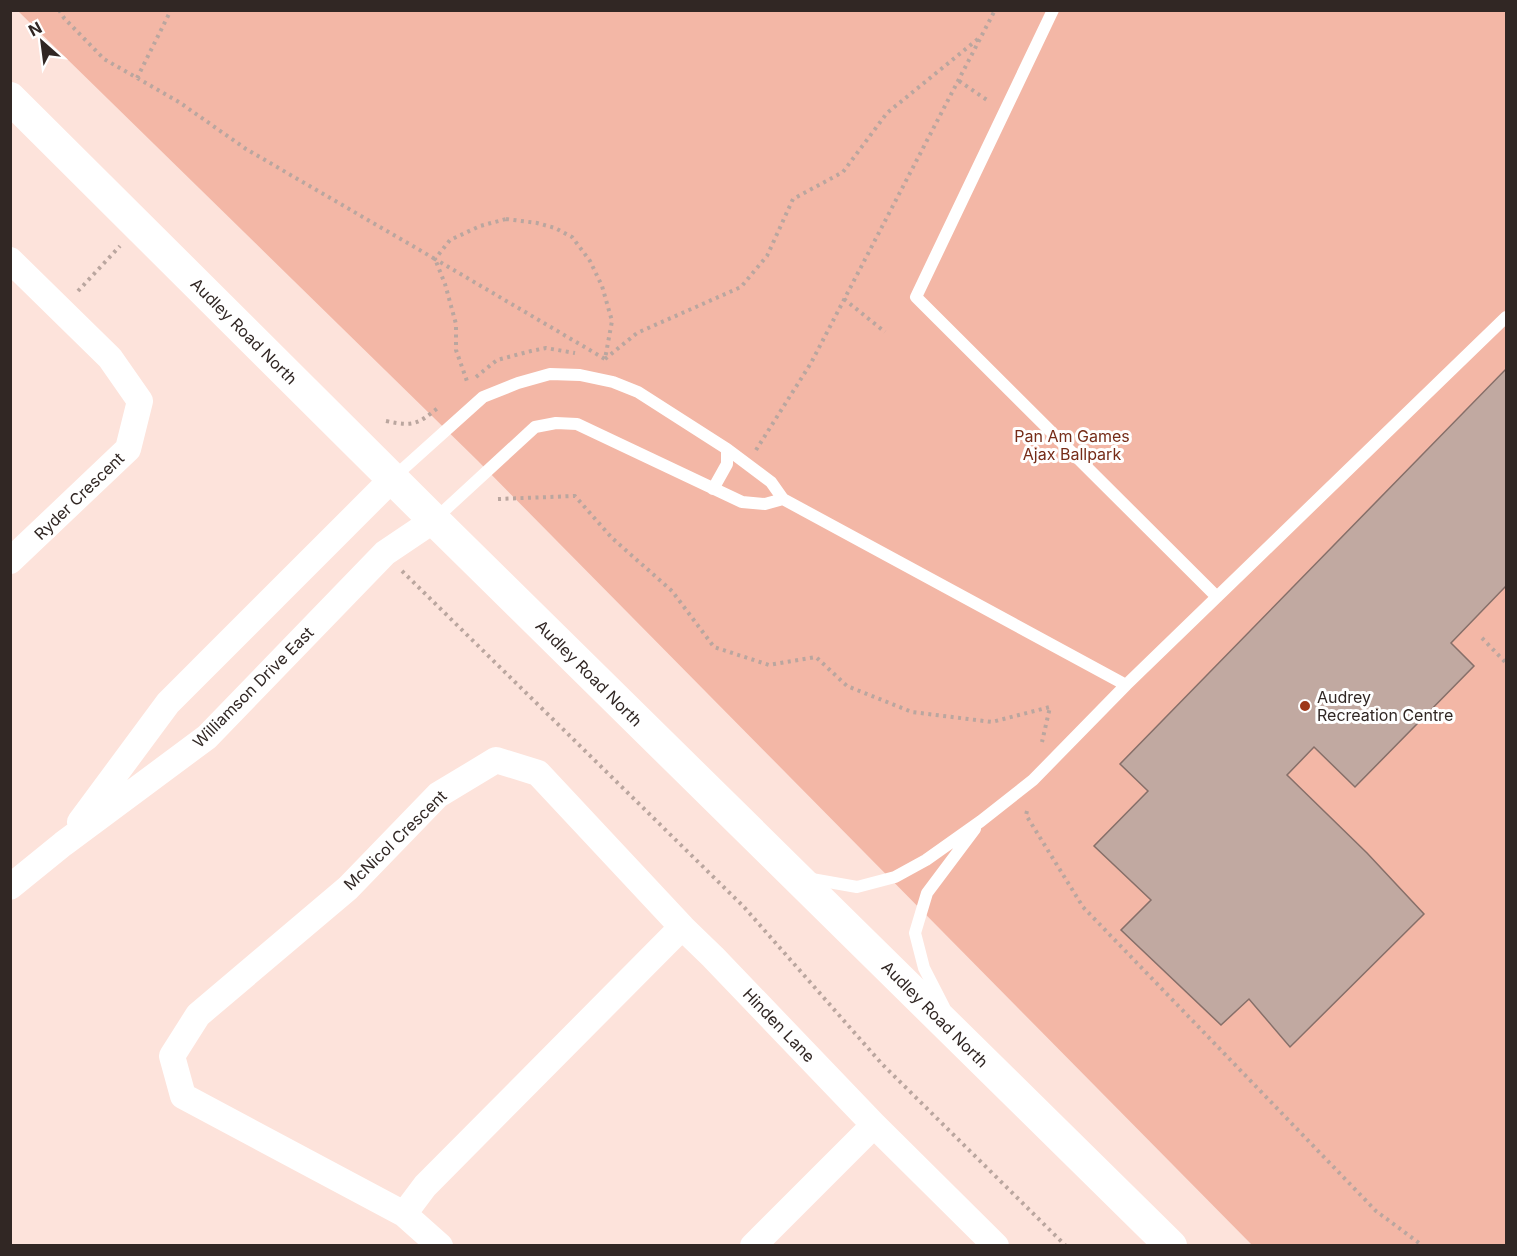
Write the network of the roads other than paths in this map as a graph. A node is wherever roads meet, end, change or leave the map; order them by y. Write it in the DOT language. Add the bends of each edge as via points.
graph roads {
  1 [pos="1053,10"];
  2 [pos="10,98"];
  3 [pos="10,260"];
  4 [pos="1506,316"];
  5 [pos="727,449"];
  6 [pos="393,478"];
  7 [pos="713,489"];
  8 [pos="783,499"];
  9 [pos="434,520"];
  10 [pos="10,561"];
  11 [pos="1217,597"];
  12 [pos="1126,685"];
  13 [pos="981,821"];
  14 [pos="63,844"];
  15 [pos="795,876"];
  16 [pos="10,887"];
  17 [pos="682,927"];
  18 [pos="961,1039"];
  19 [pos="874,1125"];
  20 [pos="404,1214"];
  21 [pos="440,1245"];
  22 [pos="753,1245"];
  23 [pos="996,1245"];
  24 [pos="1171,1245"];
  1 -- 11 [label="lane" via="916,297"];
  2 -- 6 [label="street, Audley Road North"];
  3 -- 10 [label="street, Ryder Crescent" via="110,358 140,401 128,449"];
  4 -- 11 [label="lane"];
  5 -- 6 [label="lane" via="638,392 580,375 550,374 483,397"];
  5 -- 7 [label="lane" via="727,464"];
  5 -- 8 [label="lane" via="771,482"];
  6 -- 9 [label="street, Audley Road North"];
  6 -- 14 [label="street, Williamson Drive East" via="168,704"];
  7 -- 8 [label="lane" via="742,502 765,504"];
  7 -- 9 [label="lane" via="577,424 556,423 535,427"];
  8 -- 12 [label="lane"];
  9 -- 14 [label="street, Williamson Drive East" via="385,553 207,737"];
  9 -- 15 [label="street, Audley Road North"];
  11 -- 12 [label="lane"];
  12 -- 13 [label="lane" via="1034,780"];
  13 -- 15 [label="lane" via="895,877 857,887"];
  13 -- 18 [label="lane" via="927,893 915,933 924,968"];
  14 -- 16 [label="street, Williamson Drive East"];
  15 -- 18 [label="street, Audley Road North"];
  17 -- 19 [label="street, Hinden Lane"];
  17 -- 20 [label="street" via="425,1186"];
  17 -- 20 [label="street, McNicol Crescent" via="538,773 496,760 438,795 348,888 198,1015 172,1056 183,1096"];
  18 -- 24 [label="street, Audley Road North"];
  19 -- 22 [label="street"];
  19 -- 23 [label="street, Hinden Lane"];
  20 -- 21 [label="street, McNicol Crescent"];
}
